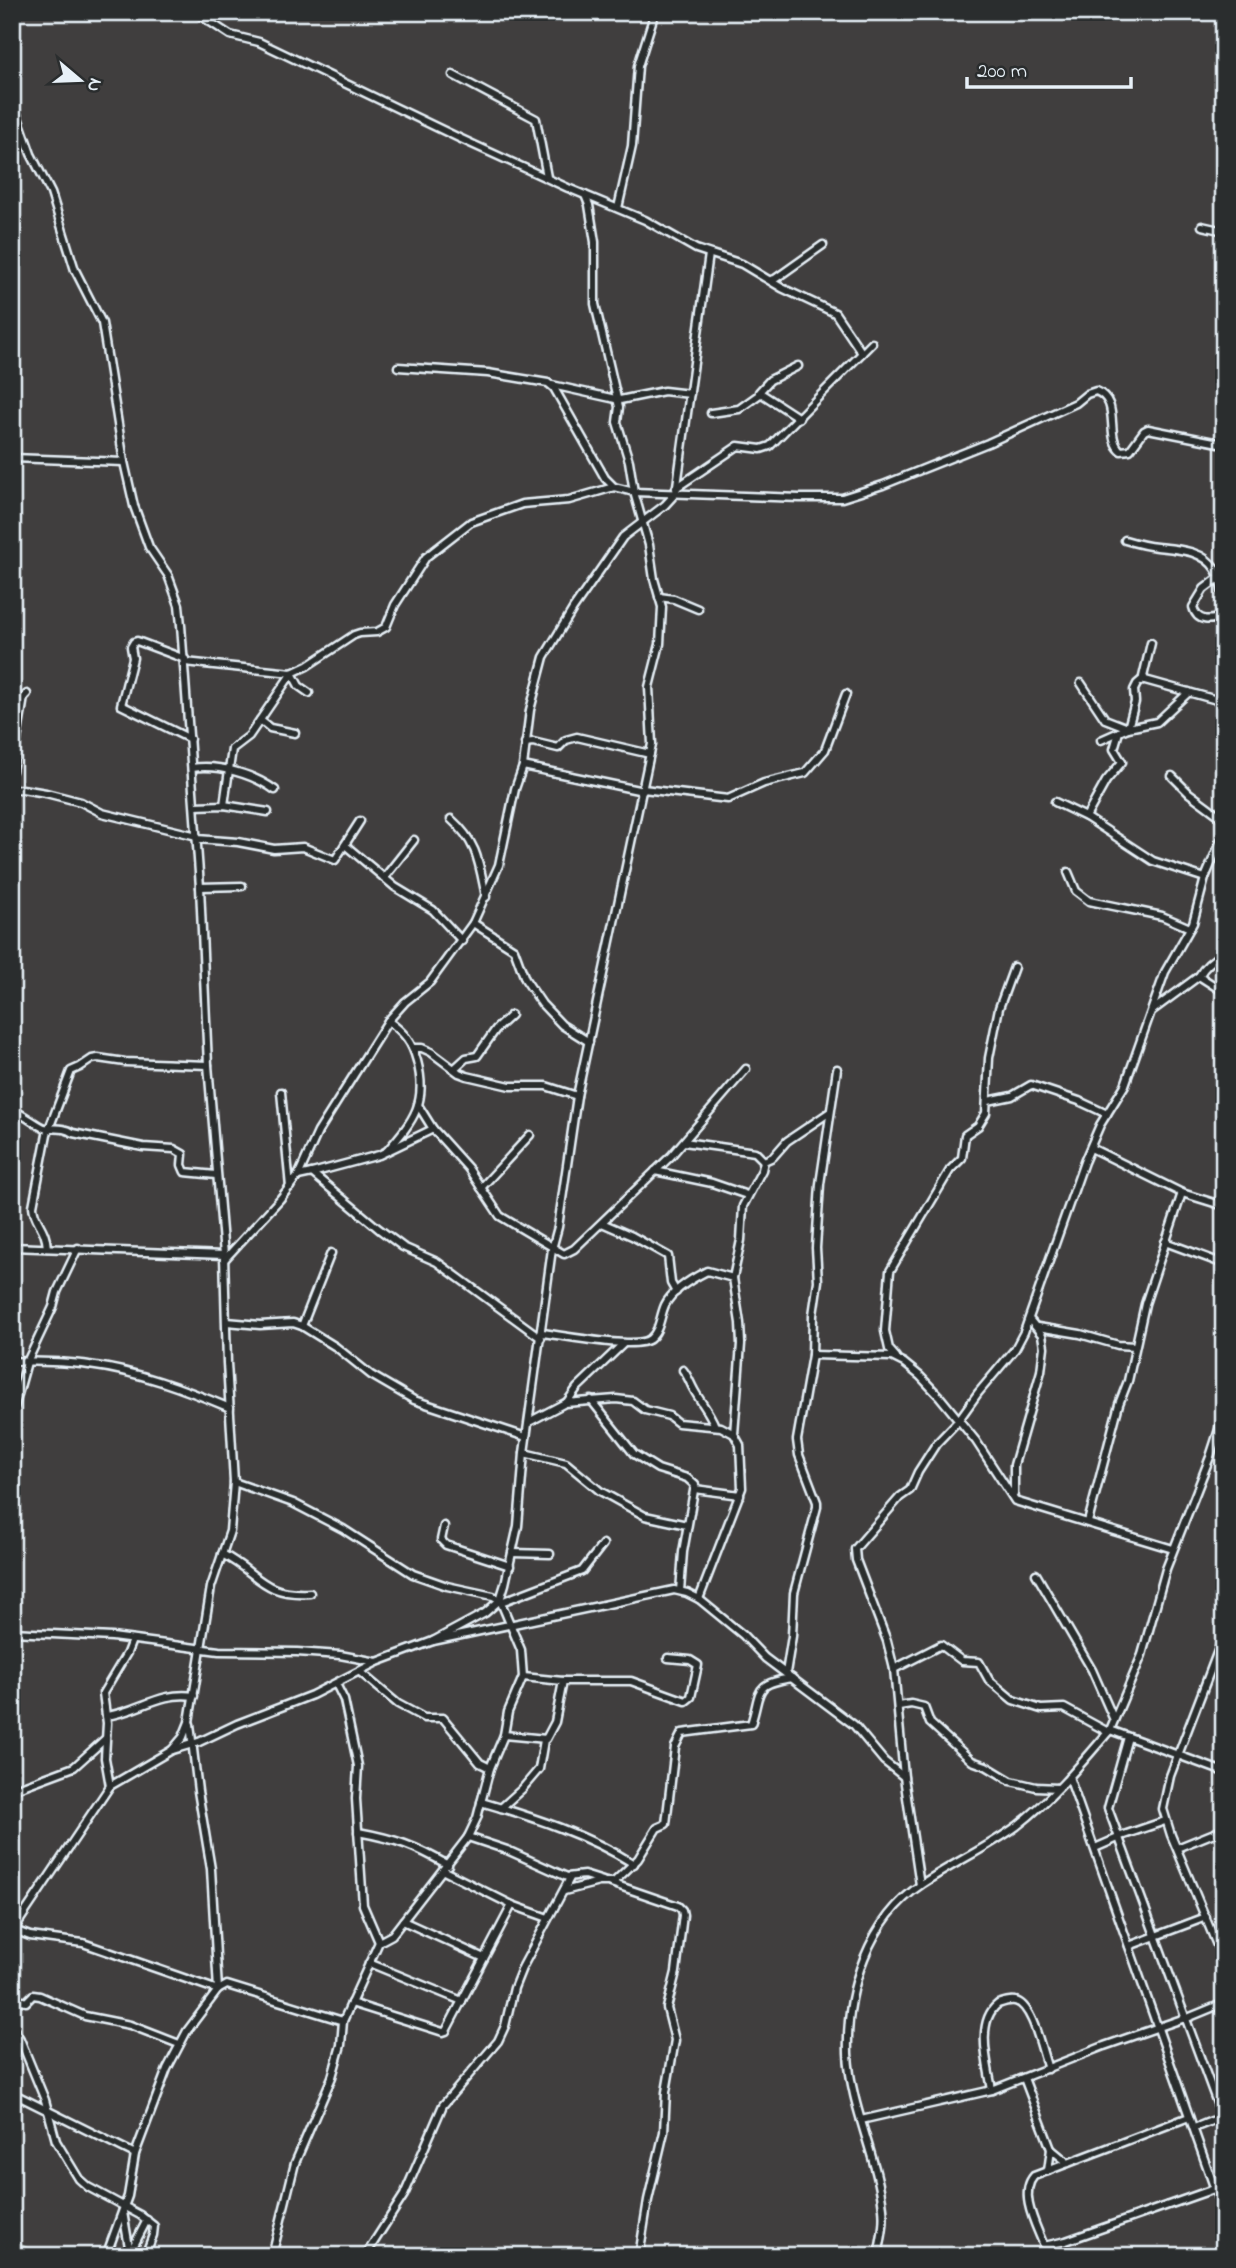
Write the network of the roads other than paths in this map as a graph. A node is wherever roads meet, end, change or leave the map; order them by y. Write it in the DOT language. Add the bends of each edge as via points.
graph roads {
  1 [pos="195,12"];
  2 [pos="655,12"];
  3 [pos="453,75"];
  4 [pos="12,100"];
  5 [pos="547,177"];
  6 [pos="585,195"];
  7 [pos="618,208"];
  8 [pos="1202,226"];
  9 [pos="1224,231"];
  10 [pos="822,245"];
  11 [pos="709,254"];
  12 [pos="771,280"];
  13 [pos="872,343"];
  14 [pos="862,353"];
  15 [pos="798,366"];
  16 [pos="398,367"];
  17 [pos="552,385"];
  18 [pos="690,394"];
  19 [pos="760,394"];
  20 [pos="616,398"];
  21 [pos="710,413"];
  22 [pos="799,418"];
  23 [pos="1224,444"];
  24 [pos="12,458"];
  25 [pos="124,462"];
  26 [pos="614,486"];
  27 [pos="676,490"];
  28 [pos="634,492"];
  29 [pos="643,522"];
  30 [pos="1125,540"];
  31 [pos="1222,576"];
  32 [pos="659,597"];
  33 [pos="1224,601"];
  34 [pos="698,609"];
  35 [pos="1224,616"];
  36 [pos="1151,643"];
  37 [pos="185,661"];
  38 [pos="292,673"];
  39 [pos="1144,678"];
  40 [pos="1081,683"];
  41 [pos="309,692"];
  42 [pos="1189,692"];
  43 [pos="27,694"];
  44 [pos="846,694"];
  45 [pos="1224,702"];
  46 [pos="260,720"];
  47 [pos="1128,728"];
  48 [pos="1119,732"];
  49 [pos="295,733"];
  50 [pos="190,739"];
  51 [pos="1101,740"];
  52 [pos="525,743"];
  53 [pos="650,754"];
  54 [pos="523,766"];
  55 [pos="192,768"];
  56 [pos="12,771"];
  57 [pos="229,771"];
  58 [pos="1172,776"];
  59 [pos="12,790"];
  60 [pos="275,790"];
  61 [pos="643,790"];
  62 [pos="1055,803"];
  63 [pos="224,805"];
  64 [pos="195,806"];
  65 [pos="268,812"];
  66 [pos="1086,817"];
  67 [pos="451,819"];
  68 [pos="1224,819"];
  69 [pos="360,821"];
  70 [pos="1224,833"];
  71 [pos="197,837"];
  72 [pos="414,840"];
  73 [pos="345,845"];
  74 [pos="1068,872"];
  75 [pos="384,878"];
  76 [pos="1205,878"];
  77 [pos="242,886"];
  78 [pos="200,887"];
  79 [pos="486,897"];
  80 [pos="473,923"];
  81 [pos="1190,928"];
  82 [pos="462,941"];
  83 [pos="1224,953"];
  84 [pos="1014,967"];
  85 [pos="1199,976"];
  86 [pos="1224,992"];
  87 [pos="1151,1011"];
  88 [pos="512,1016"];
  89 [pos="388,1021"];
  90 [pos="589,1042"];
  91 [pos="413,1048"];
  92 [pos="208,1065"];
  93 [pos="455,1068"];
  94 [pos="746,1069"];
  95 [pos="837,1069"];
  96 [pos="281,1092"];
  97 [pos="578,1096"];
  98 [pos="988,1101"];
  99 [pos="418,1105"];
  100 [pos="12,1110"];
  101 [pos="830,1112"];
  102 [pos="1107,1114"];
  103 [pos="50,1128"];
  104 [pos="433,1129"];
  105 [pos="530,1135"];
  106 [pos="684,1142"];
  107 [pos="1091,1148"];
  108 [pos="387,1151"];
  109 [pos="764,1161"];
  110 [pos="655,1171"];
  111 [pos="312,1173"];
  112 [pos="216,1175"];
  113 [pos="298,1176"];
  114 [pos="290,1187"];
  115 [pos="481,1188"];
  116 [pos="1182,1193"];
  117 [pos="747,1195"];
  118 [pos="1224,1206"];
  119 [pos="602,1223"];
  120 [pos="1165,1242"];
  121 [pos="12,1247"];
  122 [pos="47,1248"];
  123 [pos="78,1248"];
  124 [pos="552,1249"];
  125 [pos="331,1253"];
  126 [pos="224,1258"];
  127 [pos="1224,1264"];
  128 [pos="733,1278"];
  129 [pos="676,1292"];
  130 [pos="1030,1320"];
  131 [pos="227,1322"];
  132 [pos="302,1325"];
  133 [pos="1038,1327"];
  134 [pos="541,1335"];
  135 [pos="624,1343"];
  136 [pos="1135,1346"];
  137 [pos="812,1354"];
  138 [pos="898,1360"];
  139 [pos="12,1361"];
  140 [pos="27,1362"];
  141 [pos="683,1370"];
  142 [pos="590,1400"];
  143 [pos="565,1403"];
  144 [pos="230,1408"];
  145 [pos="1224,1415"];
  146 [pos="12,1416"];
  147 [pos="958,1421"];
  148 [pos="529,1422"];
  149 [pos="715,1426"];
  150 [pos="734,1434"];
  151 [pos="526,1437"];
  152 [pos="524,1453"];
  153 [pos="234,1482"];
  154 [pos="695,1489"];
  155 [pos="740,1495"];
  156 [pos="1015,1501"];
  157 [pos="1088,1522"];
  158 [pos="687,1525"];
  159 [pos="444,1526"];
  160 [pos="603,1544"];
  161 [pos="1173,1549"];
  162 [pos="512,1553"];
  163 [pos="222,1554"];
  164 [pos="550,1554"];
  165 [pos="510,1566"];
  166 [pos="1036,1574"];
  167 [pos="680,1591"];
  168 [pos="310,1593"];
  169 [pos="699,1599"];
  170 [pos="500,1601"];
  171 [pos="512,1626"];
  172 [pos="12,1632"];
  173 [pos="1224,1635"];
  174 [pos="132,1640"];
  175 [pos="433,1641"];
  176 [pos="202,1650"];
  177 [pos="668,1658"];
  178 [pos="377,1662"];
  179 [pos="894,1669"];
  180 [pos="360,1672"];
  181 [pos="789,1675"];
  182 [pos="523,1676"];
  183 [pos="564,1681"];
  184 [pos="336,1684"];
  185 [pos="194,1696"];
  186 [pos="899,1706"];
  187 [pos="106,1716"];
  188 [pos="1114,1720"];
  189 [pos="189,1722"];
  190 [pos="1109,1731"];
  191 [pos="504,1735"];
  192 [pos="1128,1737"];
  193 [pos="105,1739"];
  194 [pos="544,1740"];
  195 [pos="193,1743"];
  196 [pos="172,1750"];
  197 [pos="1178,1755"];
  198 [pos="490,1768"];
  199 [pos="1224,1772"];
  200 [pos="904,1777"];
  201 [pos="1069,1777"];
  202 [pos="110,1786"];
  203 [pos="1058,1788"];
  204 [pos="12,1790"];
  205 [pos="481,1802"];
  206 [pos="501,1808"];
  207 [pos="1166,1821"];
  208 [pos="1224,1829"];
  209 [pos="358,1832"];
  210 [pos="468,1837"];
  211 [pos="1118,1838"];
  212 [pos="1095,1848"];
  213 [pos="1177,1848"];
  214 [pos="634,1864"];
  215 [pos="446,1868"];
  216 [pos="570,1878"];
  217 [pos="607,1882"];
  218 [pos="920,1885"];
  219 [pos="564,1891"];
  220 [pos="512,1905"];
  221 [pos="1206,1917"];
  222 [pos="548,1918"];
  223 [pos="403,1922"];
  224 [pos="13,1931"];
  225 [pos="1155,1937"];
  226 [pos="379,1942"];
  227 [pos="1129,1946"];
  228 [pos="484,1958"];
  229 [pos="1223,1958"];
  230 [pos="369,1963"];
  231 [pos="218,1990"];
  232 [pos="12,1998"];
  233 [pos="463,2001"];
  234 [pos="351,2003"];
  235 [pos="1224,2003"];
  236 [pos="1185,2019"];
  237 [pos="343,2021"];
  238 [pos="12,2026"];
  239 [pos="1158,2028"];
  240 [pos="179,2044"];
  241 [pos="1048,2069"];
  242 [pos="1024,2078"];
  243 [pos="992,2090"];
  244 [pos="12,2093"];
  245 [pos="48,2111"];
  246 [pos="1189,2117"];
  247 [pos="1223,2118"];
  248 [pos="861,2120"];
  249 [pos="1194,2128"];
  250 [pos="1051,2149"];
  251 [pos="135,2154"];
  252 [pos="1068,2163"];
  253 [pos="1048,2171"];
  254 [pos="1224,2189"];
  255 [pos="1214,2190"];
  256 [pos="123,2208"];
  257 [pos="1224,2216"];
  258 [pos="147,2220"];
  259 [pos="1044,2246"];
  260 [pos="129,2254"];
  261 [pos="106,2256"];
  262 [pos="145,2256"];
  263 [pos="272,2256"];
  264 [pos="365,2256"];
  265 [pos="639,2256"];
  266 [pos="878,2256"];
  267 [pos="1045,2256"];
  1 -- 5 [label="street" via="230,35 259,42"];
  2 -- 7 [label="street" via="638,66 632,146"];
  3 -- 5 [label="street" via="536,119"];
  4 -- 25 [label="street" via="51,193 75,270 102,323"];
  5 -- 6 [label="street"];
  6 -- 7 [label="street"];
  6 -- 20 [label="street" via="595,242 595,304"];
  7 -- 11 [label="street"];
  8 -- 9 [label="street"];
  10 -- 12 [label="street"];
  11 -- 12 [label="street" via="742,264"];
  11 -- 18 [label="street"];
  12 -- 14 [label="street" via="835,313"];
  13 -- 14 [label="street"];
  14 -- 22 [label="street"];
  15 -- 19 [label="street" via="770,380"];
  16 -- 17 [label="street" via="488,373"];
  17 -- 20 [label="street"];
  17 -- 26 [label="street" via="598,469"];
  18 -- 20 [label="street" via="670,391"];
  18 -- 27 [label="street"];
  19 -- 21 [label="street" via="739,409"];
  19 -- 22 [label="street"];
  20 -- 28 [label="street" via="617,422"];
  22 -- 27 [label="street" via="766,448 738,446"];
  23 -- 27 [label="street" via="1148,429 1130,450 1121,451 1106,397 1092,391 1076,403 988,443 842,498"];
  24 -- 25 [label="street"];
  25 -- 37 [label="street" via="149,547 168,576 179,605"];
  26 -- 28 [label="street"];
  26 -- 38 [label="street" via="569,500 522,504 471,522 426,557 386,627 354,635"];
  27 -- 28 [label="street"];
  27 -- 29 [label="street"];
  28 -- 29 [label="street"];
  29 -- 32 [label="street"];
  29 -- 52 [label="street" via="623,537 550,645 530,709"];
  30 -- 31 [label="street" via="1193,552"];
  31 -- 33 [label="street"];
  31 -- 35 [label="street" via="1199,596 1193,611 1205,620"];
  32 -- 34 [label="street"];
  32 -- 53 [label="street" via="660,644 649,687"];
  36 -- 39 [label="street"];
  37 -- 38 [label="street"];
  37 -- 50 [label="street"];
  37 -- 50 [label="street" via="134,642 121,705"];
  38 -- 41 [label="street"];
  38 -- 46 [label="street"];
  39 -- 42 [label="street"];
  39 -- 47 [label="street" via="1134,690"];
  40 -- 47 [label="street" via="1105,719"];
  42 -- 45 [label="street"];
  42 -- 47 [label="street" via="1157,722"];
  43 -- 56 [label="street"];
  44 -- 61 [label="street" via="825,750 805,774 764,783 728,799"];
  46 -- 49 [label="street" via="270,728"];
  46 -- 57 [label="street" via="232,749"];
  47 -- 48 [label="street"];
  48 -- 51 [label="street"];
  48 -- 66 [label="street" via="1114,749 1122,762"];
  50 -- 55 [label="street"];
  52 -- 53 [label="street" via="558,748 578,737"];
  52 -- 54 [label="street"];
  53 -- 61 [label="street"];
  54 -- 61 [label="street"];
  54 -- 79 [label="street" via="499,865"];
  55 -- 57 [label="street"];
  55 -- 64 [label="street"];
  57 -- 60 [label="street"];
  57 -- 63 [label="street"];
  58 -- 68 [label="street"];
  59 -- 71 [label="street" via="46,793 102,813"];
  61 -- 90 [label="street"];
  62 -- 66 [label="street"];
  63 -- 64 [label="street"];
  63 -- 65 [label="street"];
  64 -- 71 [label="street"];
  66 -- 76 [label="street" via="1153,861"];
  67 -- 79 [label="street" via="475,848"];
  69 -- 73 [label="street"];
  70 -- 76 [label="street"];
  71 -- 73 [label="street" via="274,849 303,847 331,860"];
  71 -- 78 [label="street"];
  72 -- 75 [label="street"];
  73 -- 75 [label="street"];
  74 -- 81 [label="street" via="1076,891 1089,901 1162,916"];
  75 -- 82 [label="street" via="433,910"];
  76 -- 81 [label="street"];
  77 -- 78 [label="street"];
  78 -- 92 [label="street"];
  79 -- 80 [label="street"];
  80 -- 82 [label="street"];
  80 -- 90 [label="street" via="514,949 525,979 542,1004 562,1025"];
  81 -- 87 [label="street" via="1165,972"];
  82 -- 89 [label="street" via="430,982"];
  83 -- 85 [label="street"];
  84 -- 98 [label="street" via="999,1008 989,1058"];
  85 -- 86 [label="street"];
  85 -- 87 [label="street"];
  87 -- 102 [label="street" via="1122,1092"];
  88 -- 93 [label="street" via="477,1056 466,1058"];
  89 -- 91 [label="street" via="407,1036"];
  89 -- 113 [label="street" via="318,1132"];
  90 -- 97 [label="street"];
  91 -- 93 [label="street" via="427,1049"];
  91 -- 99 [label="street" via="422,1079"];
  92 -- 103 [label="street" via="92,1059 71,1071"];
  92 -- 112 [label="street"];
  93 -- 97 [label="street" via="505,1086 540,1085"];
  94 -- 106 [label="street"];
  95 -- 101 [label="street"];
  96 -- 114 [label="street"];
  97 -- 124 [label="street"];
  98 -- 102 [label="street" via="1012,1096 1031,1085"];
  98 -- 138 [label="street" via="983,1120 965,1135 962,1158 950,1170 890,1270 885,1331 889,1349"];
  99 -- 104 [label="street"];
  99 -- 108 [label="street"];
  100 -- 103 [label="street"];
  101 -- 109 [label="street"];
  101 -- 137 [label="street" via="817,1227"];
  102 -- 107 [label="street"];
  103 -- 112 [label="street" via="178,1150 183,1154 185,1172"];
  103 -- 122 [label="street" via="33,1206"];
  104 -- 108 [label="street"];
  104 -- 115 [label="street"];
  105 -- 115 [label="street"];
  106 -- 109 [label="street" via="755,1152"];
  106 -- 110 [label="street"];
  107 -- 116 [label="street"];
  107 -- 130 [label="street"];
  108 -- 111 [label="street"];
  109 -- 117 [label="street"];
  110 -- 117 [label="street"];
  110 -- 119 [label="street"];
  111 -- 113 [label="street"];
  111 -- 134 [label="street" via="395,1241 437,1262"];
  112 -- 126 [label="street"];
  113 -- 114 [label="street"];
  114 -- 126 [label="street"];
  115 -- 124 [label="street" via="500,1216"];
  116 -- 118 [label="street"];
  116 -- 120 [label="street"];
  117 -- 128 [label="street"];
  119 -- 124 [label="street" via="569,1252"];
  119 -- 129 [label="street" via="667,1256"];
  120 -- 127 [label="street"];
  120 -- 136 [label="street"];
  121 -- 122 [label="street"];
  122 -- 123 [label="street"];
  123 -- 126 [label="street"];
  123 -- 140 [label="street"];
  124 -- 134 [label="street"];
  125 -- 132 [label="street"];
  126 -- 131 [label="street"];
  128 -- 129 [label="street" via="707,1271"];
  128 -- 150 [label="street" via="741,1344"];
  129 -- 135 [label="street" via="649,1340"];
  130 -- 133 [label="street"];
  130 -- 147 [label="street" via="1015,1349"];
  131 -- 132 [label="street"];
  131 -- 144 [label="street"];
  132 -- 151 [label="street" via="414,1400"];
  133 -- 136 [label="street"];
  133 -- 156 [label="street" via="1044,1347 1041,1371 1014,1465"];
  134 -- 135 [label="street"];
  134 -- 148 [label="street"];
  135 -- 143 [label="street"];
  136 -- 157 [label="street"];
  137 -- 138 [label="street"];
  137 -- 181 [label="street" via="797,1440 817,1507 794,1593"];
  138 -- 147 [label="street" via="920,1376"];
  139 -- 140 [label="street"];
  140 -- 144 [label="street" via="87,1364 133,1374"];
  140 -- 146 [label="street"];
  141 -- 149 [label="street"];
  142 -- 143 [label="street"];
  142 -- 149 [label="street" via="629,1400 678,1423"];
  142 -- 154 [label="street" via="634,1454 658,1469 687,1478"];
  143 -- 148 [label="street"];
  144 -- 153 [label="street"];
  145 -- 161 [label="street"];
  147 -- 156 [label="street"];
  147 -- 179 [label="street" via="936,1444 910,1490 854,1553"];
  148 -- 151 [label="street"];
  149 -- 150 [label="street"];
  150 -- 155 [label="street" via="740,1444"];
  151 -- 152 [label="street"];
  152 -- 158 [label="street" via="566,1463 600,1491 640,1514"];
  152 -- 162 [label="street"];
  153 -- 163 [label="street" via="230,1531"];
  153 -- 170 [label="street" via="293,1503 413,1574"];
  154 -- 155 [label="street"];
  154 -- 158 [label="street"];
  155 -- 169 [label="street"];
  156 -- 157 [label="street"];
  157 -- 161 [label="street"];
  158 -- 167 [label="street"];
  159 -- 165 [label="street" via="441,1540 446,1545"];
  160 -- 170 [label="street" via="582,1571"];
  161 -- 188 [label="street" via="1142,1655"];
  162 -- 164 [label="street"];
  162 -- 165 [label="street"];
  163 -- 168 [label="street" via="271,1588"];
  163 -- 176 [label="street" via="211,1587"];
  165 -- 170 [label="street"];
  166 -- 188 [label="street" via="1092,1670"];
  167 -- 169 [label="street"];
  167 -- 171 [label="street"];
  169 -- 181 [label="street"];
  170 -- 171 [label="street"];
  170 -- 175 [label="street"];
  171 -- 175 [label="street"];
  171 -- 182 [label="street" via="521,1650"];
  172 -- 174 [label="street"];
  173 -- 197 [label="street"];
  174 -- 176 [label="street"];
  174 -- 187 [label="street" via="105,1688"];
  175 -- 178 [label="street"];
  176 -- 178 [label="street" via="297,1652"];
  176 -- 185 [label="street"];
  177 -- 183 [label="street" via="698,1665 691,1697 685,1701 631,1681"];
  178 -- 180 [label="street"];
  179 -- 186 [label="street"];
  179 -- 190 [label="street" via="943,1646 962,1661 979,1662 989,1680 1013,1700 1041,1709 1064,1708"];
  180 -- 184 [label="street"];
  180 -- 198 [label="street" via="398,1704 424,1718 443,1718 480,1763"];
  181 -- 200 [label="street" via="854,1725"];
  181 -- 214 [label="street" via="764,1686 751,1724 685,1731 679,1736 667,1822 655,1830"];
  182 -- 183 [label="street"];
  182 -- 191 [label="street"];
  183 -- 194 [label="street" via="555,1722"];
  184 -- 195 [label="street"];
  184 -- 209 [label="street" via="344,1700 358,1766"];
  185 -- 187 [label="street" via="166,1696 127,1713"];
  185 -- 189 [label="street"];
  186 -- 200 [label="street"];
  186 -- 203 [label="street" via="923,1707 930,1723 971,1761 1011,1781"];
  187 -- 193 [label="street"];
  188 -- 190 [label="street"];
  189 -- 195 [label="street"];
  189 -- 196 [label="street"];
  190 -- 192 [label="street"];
  190 -- 201 [label="street"];
  191 -- 194 [label="street"];
  191 -- 198 [label="street"];
  192 -- 197 [label="street"];
  192 -- 211 [label="street" via="1108,1803"];
  193 -- 202 [label="street"];
  193 -- 204 [label="street" via="74,1767"];
  194 -- 206 [label="street" via="540,1769"];
  195 -- 196 [label="street"];
  195 -- 231 [label="street" via="211,1869"];
  196 -- 202 [label="street"];
  197 -- 199 [label="street"];
  197 -- 207 [label="street" via="1164,1798"];
  198 -- 205 [label="street"];
  200 -- 218 [label="street"];
  201 -- 203 [label="street"];
  201 -- 212 [label="street"];
  202 -- 224 [label="street"];
  203 -- 218 [label="street" via="1011,1830"];
  205 -- 206 [label="street"];
  205 -- 210 [label="street"];
  206 -- 214 [label="street" via="607,1847"];
  207 -- 211 [label="street"];
  207 -- 213 [label="street"];
  208 -- 213 [label="street"];
  209 -- 215 [label="street" via="390,1837 428,1853"];
  209 -- 226 [label="street" via="363,1905"];
  210 -- 215 [label="street"];
  210 -- 216 [label="street"];
  211 -- 212 [label="street"];
  211 -- 225 [label="street"];
  212 -- 227 [label="street"];
  213 -- 221 [label="street"];
  214 -- 217 [label="street"];
  215 -- 220 [label="street"];
  215 -- 223 [label="street"];
  216 -- 217 [label="street" via="584,1875"];
  216 -- 219 [label="street"];
  217 -- 219 [label="street"];
  217 -- 265 [label="street" via="678,1906 683,1915 667,2008 675,2040 664,2133"];
  218 -- 248 [label="street" via="870,1943 855,1985 848,2055"];
  219 -- 222 [label="street"];
  220 -- 222 [label="street"];
  220 -- 228 [label="street"];
  221 -- 225 [label="street"];
  221 -- 229 [label="street"];
  222 -- 264 [label="street" via="522,1968 498,2041 443,2105 404,2195"];
  223 -- 226 [label="street"];
  223 -- 228 [label="street"];
  224 -- 231 [label="street" via="83,1943"];
  225 -- 227 [label="street"];
  225 -- 236 [label="street"];
  226 -- 230 [label="street"];
  227 -- 239 [label="street"];
  228 -- 233 [label="street"];
  230 -- 233 [label="street"];
  230 -- 234 [label="street"];
  231 -- 237 [label="street" via="227,1985 244,1989"];
  231 -- 240 [label="street"];
  232 -- 240 [label="street" via="26,2002 40,1996 85,2016 130,2025"];
  233 -- 234 [label="street" via="443,2032"];
  234 -- 237 [label="street"];
  235 -- 236 [label="street"];
  236 -- 239 [label="street"];
  236 -- 247 [label="street"];
  237 -- 263 [label="street" via="332,2077 295,2163"];
  238 -- 245 [label="street"];
  239 -- 241 [label="street"];
  239 -- 246 [label="street"];
  240 -- 251 [label="street"];
  241 -- 242 [label="street"];
  241 -- 243 [label="street" via="1023,2004 999,2004 988,2017 985,2038"];
  242 -- 243 [label="street"];
  242 -- 250 [label="street"];
  243 -- 248 [label="street"];
  244 -- 245 [label="street"];
  245 -- 251 [label="street"];
  245 -- 256 [label="street" via="56,2141 79,2179"];
  246 -- 249 [label="street"];
  246 -- 252 [label="street"];
  247 -- 249 [label="street"];
  248 -- 266 [label="street" via="883,2209"];
  249 -- 255 [label="street"];
  250 -- 252 [label="street"];
  250 -- 253 [label="street"];
  251 -- 256 [label="street"];
  252 -- 253 [label="street"];
  253 -- 259 [label="street" via="1034,2176 1027,2191"];
  254 -- 255 [label="street"];
  255 -- 257 [label="street"];
  255 -- 259 [label="street"];
  256 -- 258 [label="street"];
  256 -- 260 [label="street"];
  256 -- 261 [label="street"];
  258 -- 260 [label="street"];
  258 -- 262 [label="street" via="154,2230"];
  259 -- 267 [label="street"];
}
